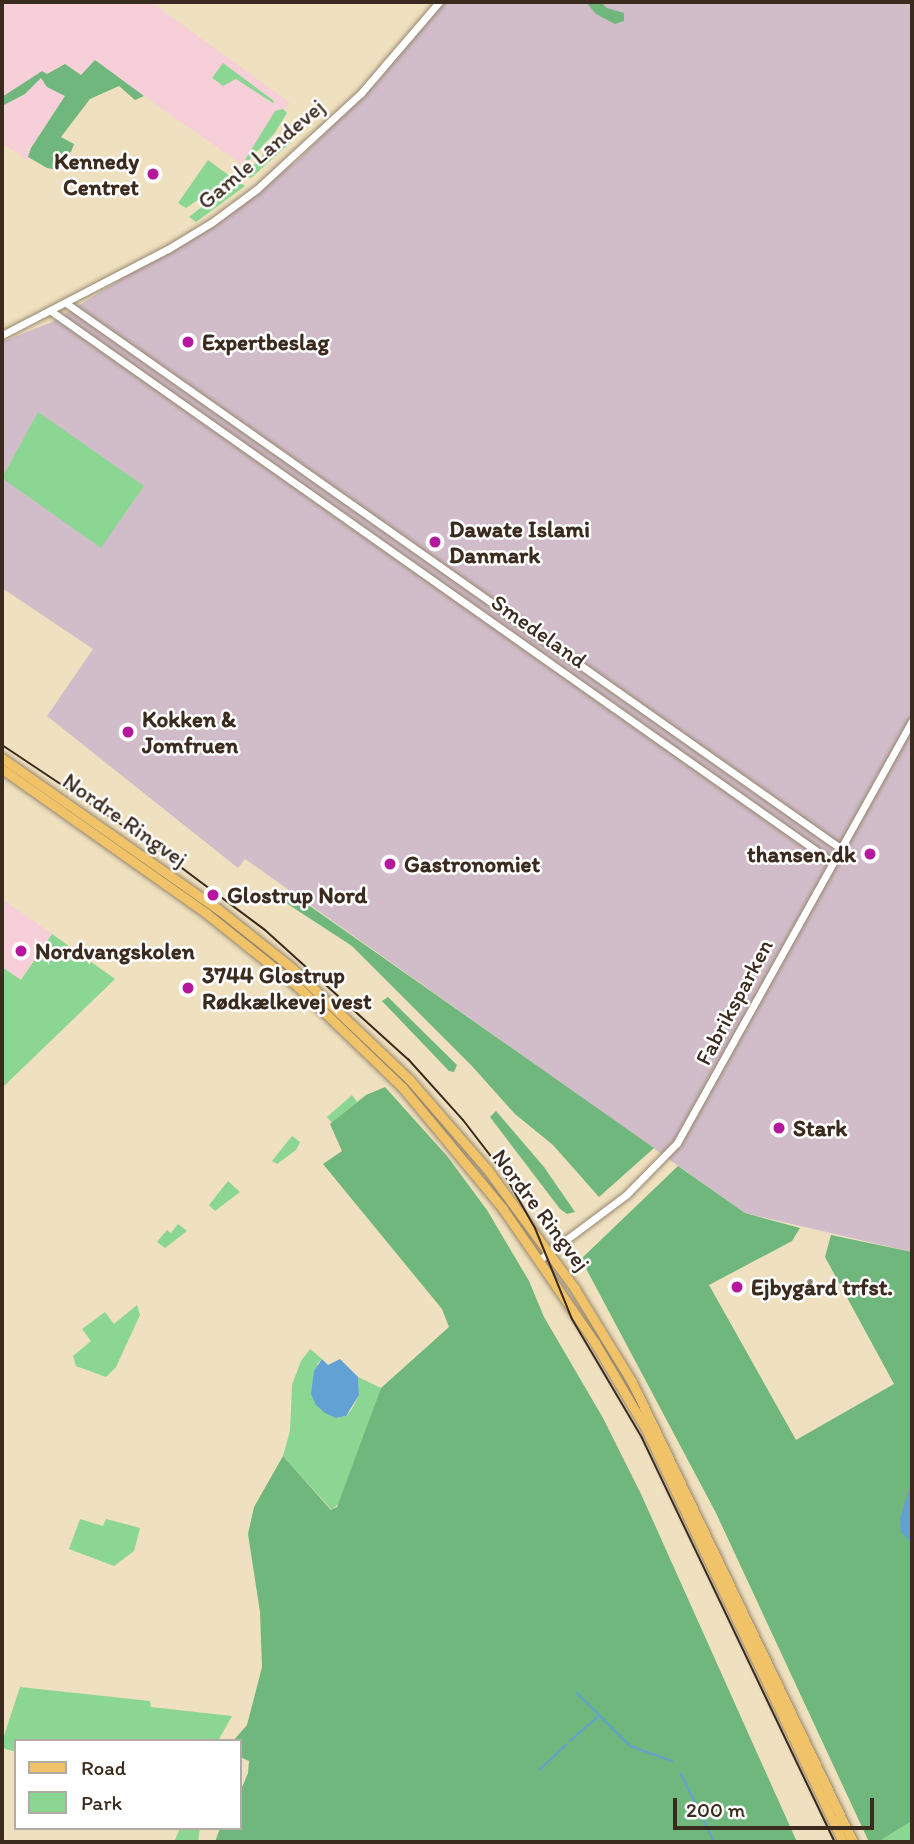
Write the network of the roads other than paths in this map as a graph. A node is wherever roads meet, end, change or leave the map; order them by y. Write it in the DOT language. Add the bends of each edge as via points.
graph roads {
  1 [pos="439,2"];
  2 [pos="66,303"];
  3 [pos="51,311"];
  4 [pos="2,335"];
  5 [pos="472,589"];
  6 [pos="463,602"];
  7 [pos="912,720"];
  8 [pos="2,758"];
  9 [pos="2,769"];
  10 [pos="840,848"];
  11 [pos="832,862"];
  12 [pos="550,1252"];
  13 [pos="539,1260"];
  14 [pos="843,1842"];
  15 [pos="853,1842"];
  1 -- 2 [label="street, Gamle Landevej" via="361,93 257,189 211,223"];
  2 -- 3 [label="street, Gamle Landevej"];
  2 -- 5 [label="street, Smedeland"];
  3 -- 4 [label="street, Gamle Landevej"];
  3 -- 6 [label="street, Smedeland"];
  5 -- 6 [label="street"];
  5 -- 10 [label="street, Smedeland"];
  6 -- 11 [label="street, Smedeland"];
  7 -- 10 [label="street, Fabriksparken"];
  8 -- 12 [label="main road, Nordre Ringvej" via="218,909 292,968 439,1111"];
  9 -- 13 [label="main road, Nordre Ringvej" via="206,913 307,995 441,1130"];
  10 -- 11 [label="street, Fabriksparken"];
  11 -- 12 [label="street, Fabriksparken" via="677,1143 626,1195"];
  12 -- 13 [label="street, Fabriksparken"];
  12 -- 15 [label="main road, Nordre Ringvej" via="635,1389"];
  13 -- 14 [label="main road, Nordre Ringvej" via="646,1429"];
}
